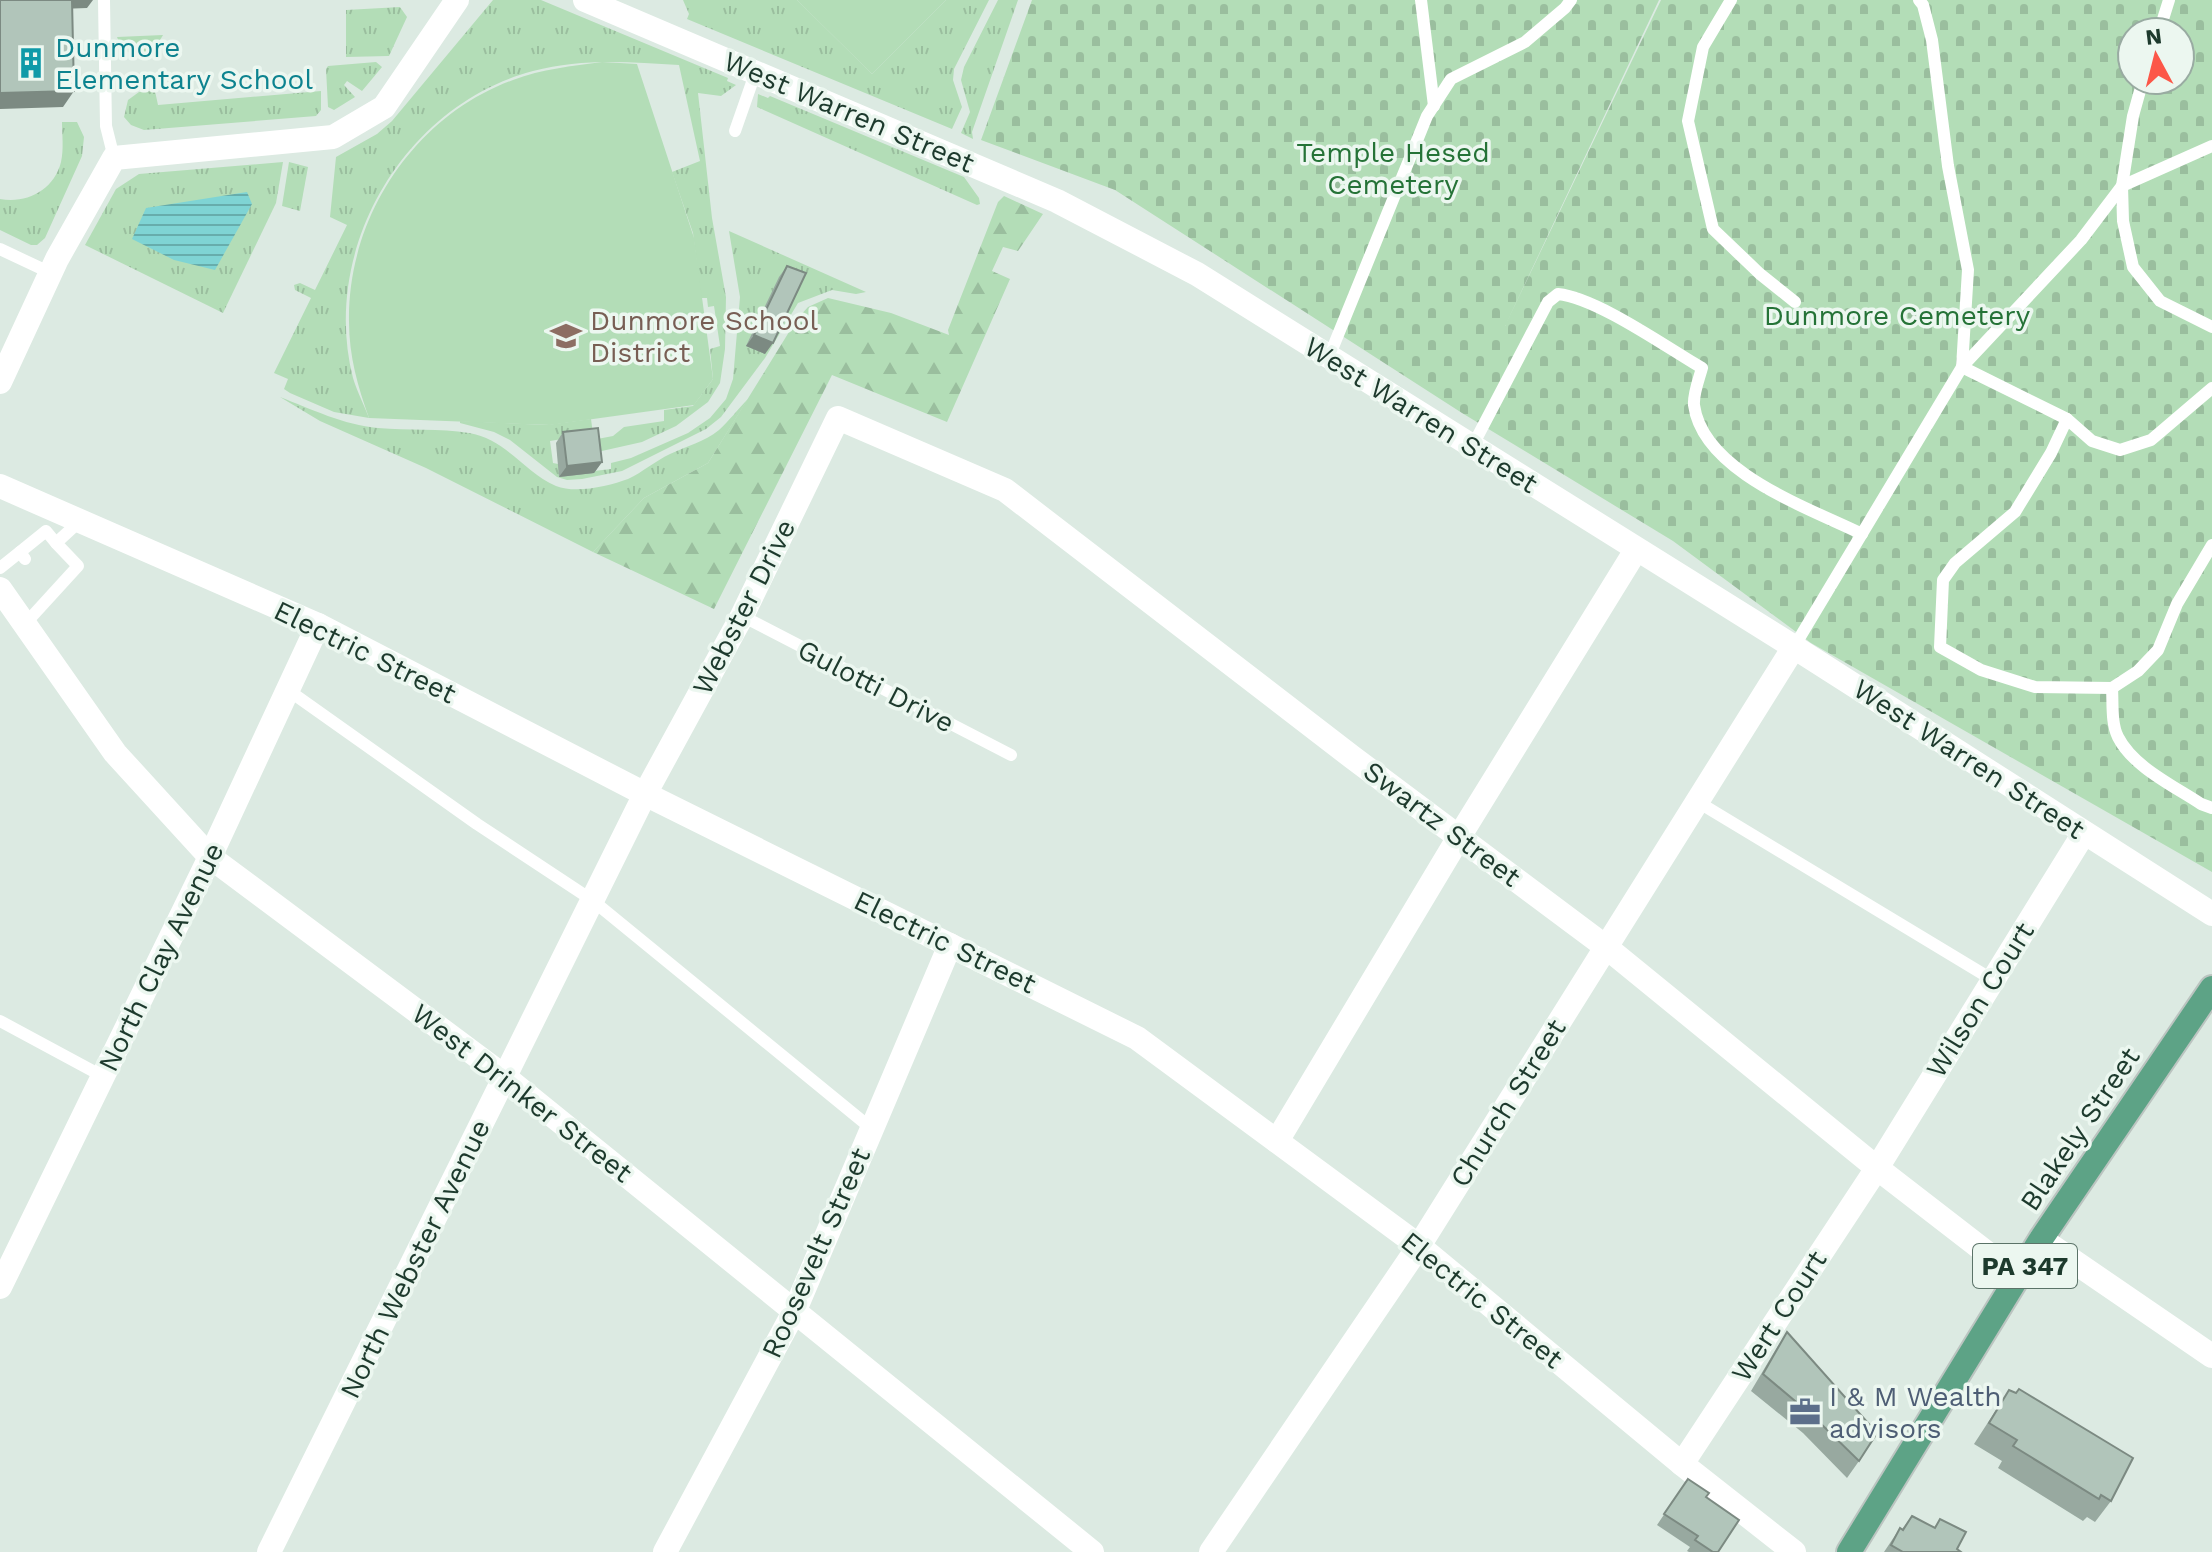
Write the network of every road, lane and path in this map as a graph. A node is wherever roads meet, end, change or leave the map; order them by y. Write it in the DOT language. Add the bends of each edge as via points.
graph roads {
  1 [pos="104,0"];
  2 [pos="457,0"];
  3 [pos="585,0"];
  4 [pos="1421,0"];
  5 [pos="1571,0"];
  6 [pos="1731,0"];
  7 [pos="1919,0"];
  8 [pos="756,71"];
  9 [pos="2139,96"];
  10 [pos="1434,106"];
  11 [pos="735,131"];
  12 [pos="2212,146"];
  13 [pos="114,158"];
  14 [pos="2122,186"];
  15 [pos="0,249"];
  16 [pos="51,273"];
  17 [pos="1795,302"];
  18 [pos="2212,327"];
  19 [pos="1329,357"];
  20 [pos="1962,367"];
  21 [pos="0,382"];
  22 [pos="2212,388"];
  23 [pos="838,418"];
  24 [pos="2067,419"];
  25 [pos="1472,447"];
  26 [pos="0,486"];
  27 [pos="80,521"];
  28 [pos="1862,534"];
  29 [pos="56,543"];
  30 [pos="2212,545"];
  31 [pos="1636,550"];
  32 [pos="0,568"];
  33 [pos="40,583"];
  34 [pos="0,589"];
  35 [pos="49,596"];
  36 [pos="742,616"];
  37 [pos="25,624"];
  38 [pos="318,625"];
  39 [pos="1794,647"];
  40 [pos="2112,688"];
  41 [pos="288,690"];
  42 [pos="1011,755"];
  43 [pos="645,794"];
  44 [pos="1698,802"];
  45 [pos="2212,808"];
  46 [pos="2084,833"];
  47 [pos="1459,837"];
  48 [pos="210,857"];
  49 [pos="592,900"];
  50 [pos="2212,914"];
  51 [pos="950,945"];
  52 [pos="1606,947"];
  53 [pos="1993,980"];
  54 [pos="2212,988"];
  55 [pos="0,1021"];
  56 [pos="104,1077"];
  57 [pos="505,1077"];
  58 [pos="872,1129"];
  59 [pos="1277,1141"];
  60 [pos="1877,1168"];
  61 [pos="2041,1239"];
  62 [pos="1419,1246"];
  63 [pos="2018,1277"];
  64 [pos="0,1287"];
  65 [pos="795,1310"];
  66 [pos="2212,1356"];
  67 [pos="1682,1464"];
  68 [pos="269,1552"];
  69 [pos="665,1552"];
  70 [pos="1092,1552"];
  71 [pos="1211,1552"];
  72 [pos="1794,1552"];
  73 [pos="1849,1552"];
  1 -- 13 [label="lane" via="106,126"];
  2 -- 13 [label="street" via="384,107 333,137"];
  3 -- 8 [label="street, West Warren Street"];
  4 -- 10 [label="lane"];
  5 -- 10 [label="lane" via="1525,42 1451,79"];
  6 -- 17 [label="lane" via="1703,47 1688,121 1713,229"];
  7 -- 20 [label="lane" via="1932,40 1968,270"];
  8 -- 11 [label="lane"];
  8 -- 19 [label="street, West Warren Street" via="1057,201 1197,274"];
  9 -- 14 [label="lane"];
  10 -- 19 [label="lane"];
  12 -- 14 [label="lane"];
  13 -- 16 [label="street"];
  14 -- 18 [label="lane" via="2133,267 2160,301"];
  14 -- 20 [label="lane" via="2081,240"];
  15 -- 16 [label="lane"];
  16 -- 21 [label="street"];
  19 -- 25 [label="street, West Warren Street"];
  20 -- 24 [label="lane"];
  20 -- 28 [label="lane"];
  22 -- 24 [label="lane" via="2151,440 2120,450 2092,441"];
  23 -- 36 [label="street, Webster Drive"];
  23 -- 47 [label="street, Swartz Street" via="1005,490"];
  24 -- 40 [label="lane" via="2015,512 1955,563 1943,580 1940,647 1981,670 2035,687"];
  25 -- 28 [label="lane" via="1548,302 1558,294 1570,295 1702,368 1693,403 1701,428 1747,477"];
  25 -- 31 [label="street, West Warren Street"];
  26 -- 27 [label="street, Electric Street"];
  27 -- 29 [label="lane"];
  27 -- 38 [label="street, Electric Street"];
  28 -- 39 [label="lane"];
  29 -- 32 [label="lane" via="46,531"];
  29 -- 35 [label="lane" via="78,566"];
  30 -- 40 [label="lane" via="2177,604 2158,650"];
  31 -- 39 [label="street, West Warren Street"];
  31 -- 47 [label="street"];
  33 -- 35 [label="lane"];
  34 -- 37 [label="street, West Drinker Street"];
  35 -- 37 [label="lane"];
  36 -- 42 [label="lane, Gulotti Drive"];
  36 -- 43 [label="street, Webster Drive"];
  37 -- 48 [label="street, West Drinker Street" via="115,753"];
  38 -- 41 [label="street, North Clay Avenue"];
  38 -- 43 [label="street, Electric Street"];
  39 -- 44 [label="street, Church Street"];
  39 -- 46 [label="street, West Warren Street"];
  40 -- 45 [label="lane" via="2119,739 2138,761"];
  41 -- 48 [label="street, North Clay Avenue"];
  41 -- 49 [label="lane"];
  43 -- 49 [label="street, North Webster Avenue"];
  43 -- 51 [label="street, Electric Street"];
  44 -- 52 [label="street, Church Street"];
  44 -- 53 [label="lane"];
  46 -- 50 [label="street, West Warren Street"];
  46 -- 53 [label="street, Wilson Court"];
  47 -- 52 [label="street, Swartz Street"];
  47 -- 59 [label="street"];
  48 -- 56 [label="street, North Clay Avenue"];
  48 -- 57 [label="street, West Drinker Street"];
  49 -- 57 [label="street, North Webster Avenue"];
  49 -- 58 [label="lane"];
  51 -- 58 [label="street, Roosevelt Street"];
  51 -- 59 [label="street, Electric Street" via="1137,1038"];
  52 -- 60 [label="street, Swartz Street"];
  52 -- 62 [label="street, Church Street"];
  53 -- 60 [label="street, Wilson Court"];
  54 -- 61 [label="main road, Blakely Street / PA 347"];
  55 -- 56 [label="lane"];
  56 -- 64 [label="street, North Clay Avenue"];
  57 -- 65 [label="street, West Drinker Street"];
  57 -- 68 [label="street, North Webster Avenue"];
  58 -- 65 [label="street, Roosevelt Street"];
  59 -- 62 [label="street, Electric Street"];
  60 -- 63 [label="street, Swartz Street"];
  60 -- 67 [label="street, Wert Court"];
  61 -- 63 [label="main road, Blakely Street / PA 347"];
  61 -- 66 [label="street"];
  62 -- 67 [label="street, Electric Street"];
  62 -- 71 [label="street, Church Street"];
  63 -- 73 [label="main road, Blakely Street / PA 347"];
  65 -- 69 [label="street, Roosevelt Street"];
  65 -- 70 [label="street, West Drinker Street"];
  67 -- 72 [label="street, Electric Street"];
}
